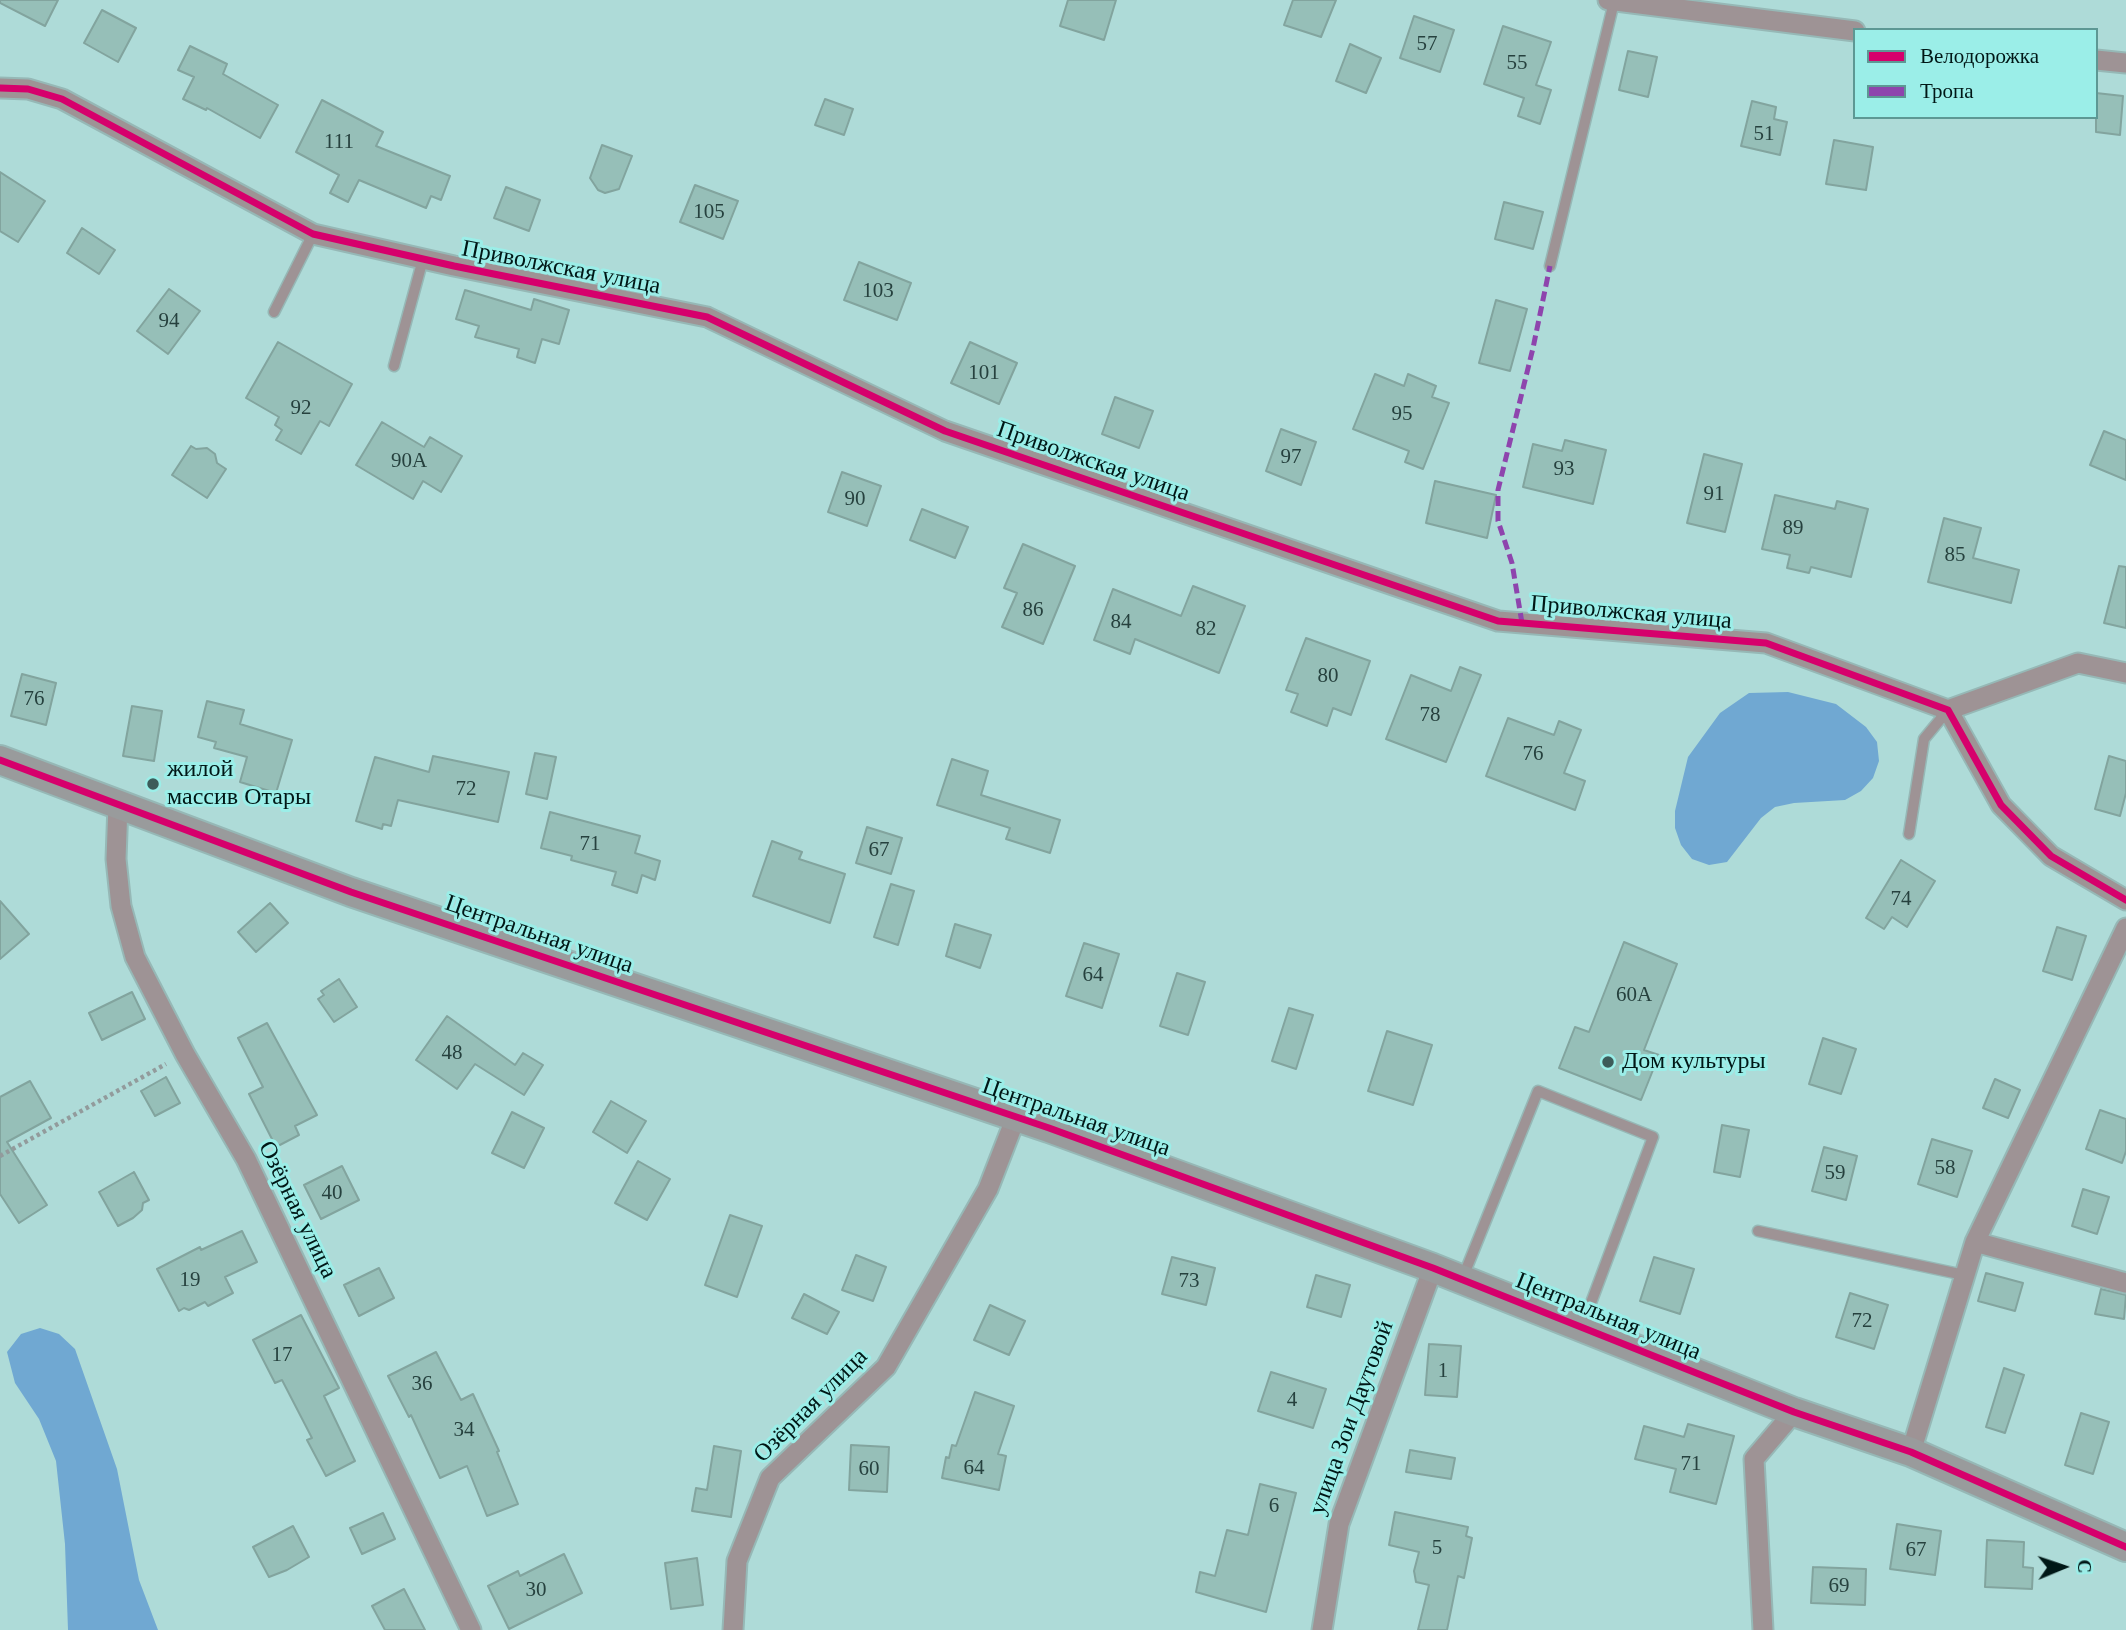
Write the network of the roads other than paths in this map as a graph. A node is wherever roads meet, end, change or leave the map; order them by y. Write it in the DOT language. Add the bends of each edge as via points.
graph roads {
  1 [pos="1611,1"];
  2 [pos="1853,31"];
  3 [pos="2098,60"];
  4 [pos="2126,63"];
  5 [pos="0,88"];
  6 [pos="313,234"];
  7 [pos="424,259"];
  8 [pos="1550,266"];
  9 [pos="274,312"];
  10 [pos="394,366"];
  11 [pos="2126,673"];
  12 [pos="1948,710"];
  13 [pos="0,760"];
  14 [pos="118,805"];
  15 [pos="1909,834"];
  16 [pos="2126,900"];
  17 [pos="2126,929"];
  18 [pos="1016,1117"];
  19 [pos="1758,1231"];
  20 [pos="1975,1242"];
  21 [pos="1433,1268"];
  22 [pos="1964,1275"];
  23 [pos="1462,1279"];
  24 [pos="2126,1283"];
  25 [pos="1582,1327"];
  26 [pos="1794,1412"];
  27 [pos="1911,1452"];
  28 [pos="2126,1547"];
  29 [pos="471,1630"];
  30 [pos="733,1630"];
  31 [pos="1322,1630"];
  32 [pos="1763,1630"];
  1 -- 2 [label="street"];
  1 -- 8 [label="lane"];
  3 -- 4 [label="street"];
  5 -- 6 [label="street, Приволжская улица" via="28,89 62,99"];
  6 -- 7 [label="street, Приволжская улица"];
  6 -- 9 [label="lane"];
  7 -- 10 [label="lane"];
  7 -- 12 [label="street, Приволжская улица" via="707,317 945,431 1498,621 1766,643"];
  11 -- 12 [label="street" via="2078,663"];
  12 -- 15 [label="lane" via="1924,739"];
  12 -- 16 [label="street" via="2001,805 2051,856"];
  13 -- 14 [label="street, Центральная улица"];
  14 -- 18 [label="street, Центральная улица" via="351,892"];
  14 -- 29 [label="street, Озёрная улица" via="116,859 121,906 135,957 246,1158"];
  17 -- 20 [label="street"];
  18 -- 21 [label="street, Центральная улица"];
  18 -- 30 [label="street, Озёрная улица" via="988,1188 886,1367 770,1478 737,1561"];
  19 -- 22 [label="lane"];
  20 -- 22 [label="street"];
  20 -- 24 [label="street"];
  21 -- 23 [label="street, Центральная улица"];
  21 -- 31 [label="street, улица Зои Даутовой" via="1339,1524"];
  22 -- 27 [label="street"];
  23 -- 25 [label="street, Центральная улица"];
  23 -- 25 [label="lane" via="1538,1091 1564,1101 1653,1137"];
  25 -- 26 [label="street, Центральная улица"];
  26 -- 27 [label="street, Центральная улица"];
  26 -- 32 [label="street" via="1754,1459"];
  27 -- 28 [label="street, Центральная улица"];
}
